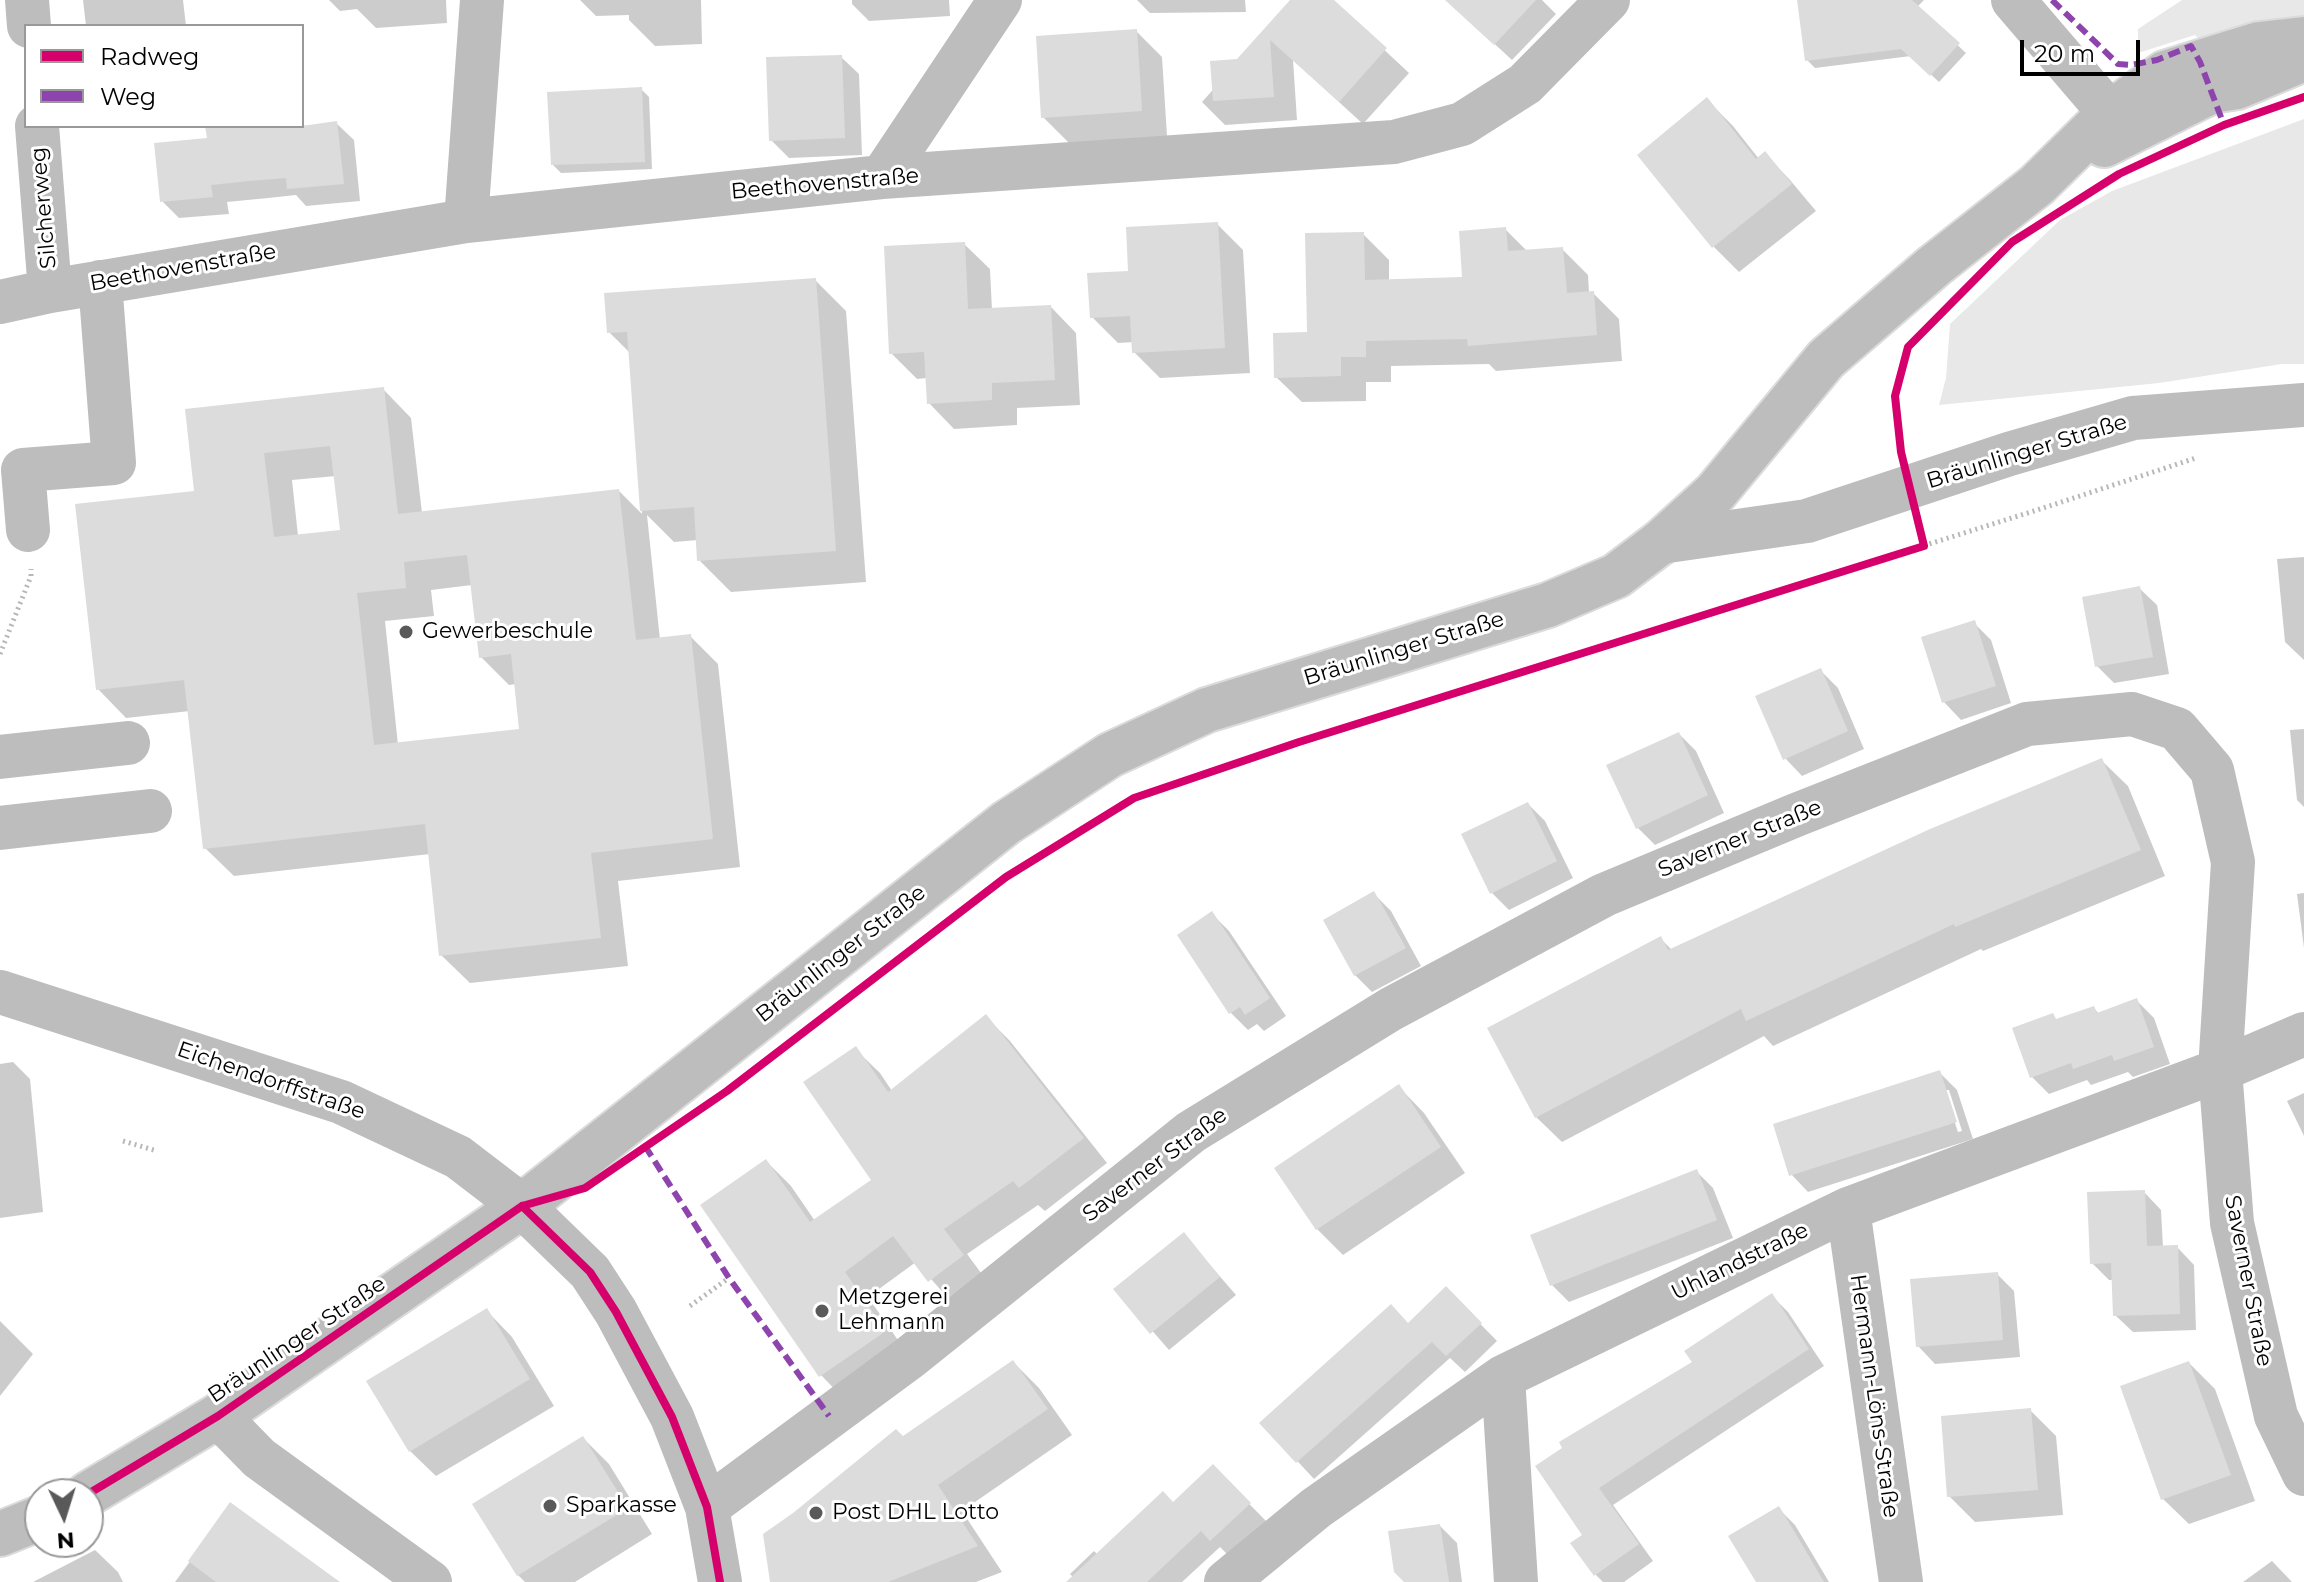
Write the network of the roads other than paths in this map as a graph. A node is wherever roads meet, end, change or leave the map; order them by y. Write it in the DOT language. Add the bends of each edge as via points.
graph roads {
  1 [pos="27,0"];
  2 [pos="482,0"];
  3 [pos="1000,0"];
  4 [pos="1608,0"];
  5 [pos="2013,0"];
  6 [pos="29,24"];
  7 [pos="2304,39"];
  8 [pos="2304,59"];
  9 [pos="2118,123"];
  10 [pos="37,128"];
  11 [pos="882,177"];
  12 [pos="466,221"];
  13 [pos="100,282"];
  14 [pos="50,291"];
  15 [pos="0,302"];
  16 [pos="2304,405"];
  17 [pos="28,530"];
  18 [pos="1661,542"];
  19 [pos="128,743"];
  20 [pos="0,757"];
  21 [pos="150,811"];
  22 [pos="0,828"];
  23 [pos="0,992"];
  24 [pos="2304,1034"];
  25 [pos="2220,1070"];
  26 [pos="522,1206"];
  27 [pos="1848,1209"];
  28 [pos="1503,1377"];
  29 [pos="218,1416"];
  30 [pos="2304,1474"];
  31 [pos="104,1484"];
  32 [pos="0,1507"];
  33 [pos="707,1507"];
  34 [pos="24,1514"];
  35 [pos="24,1524"];
  36 [pos="0,1534"];
  37 [pos="428,1581"];
  38 [pos="720,1582"];
  39 [pos="1226,1582"];
  40 [pos="1516,1582"];
  41 [pos="1901,1582"];
  1 -- 6 [label="street"];
  2 -- 12 [label="street"];
  3 -- 11 [label="street"];
  4 -- 11 [label="street, Beethovenstraße" via="1525,84 1462,124 1394,142"];
  5 -- 9 [label="street"];
  7 -- 9 [label="street, Bräunlinger Straße" via="2259,44 2165,73"];
  8 -- 9 [label="street, Bräunlinger Straße" via="2237,87"];
  9 -- 18 [label="street, Bräunlinger Straße" via="1934,266 1826,359 1715,493"];
  10 -- 14 [label="street, Silcherweg"];
  11 -- 12 [label="street, Beethovenstraße"];
  12 -- 13 [label="street, Beethovenstraße"];
  13 -- 14 [label="street, Beethovenstraße"];
  13 -- 17 [label="street" via="114,463 23,470"];
  14 -- 15 [label="street, Beethovenstraße"];
  16 -- 18 [label="street, Bräunlinger Straße" via="2133,418 1807,521"];
  18 -- 26 [label="street, Bräunlinger Straße" via="1616,576 1548,605 1207,710 1110,755 1006,823"];
  19 -- 20 [label="street"];
  21 -- 22 [label="street"];
  23 -- 26 [label="street, Eichendorffstraße" via="341,1102 458,1157"];
  24 -- 25 [label="street, Uhlandstraße"];
  25 -- 27 [label="street, Uhlandstraße"];
  25 -- 30 [label="street, Saverner Straße" via="2232,1223 2276,1416"];
  25 -- 33 [label="street, Saverner Straße" via="2233,862 2212,770 2177,729 2132,714 2027,724 1604,895 1391,1009 1191,1132 909,1358"];
  26 -- 29 [label="street, Bräunlinger Straße"];
  26 -- 33 [label="street, Eichendorffstraße" via="590,1272 616,1312 672,1417"];
  27 -- 28 [label="street, Uhlandstraße"];
  27 -- 41 [label="street, Hermann-Löns-Straße"];
  28 -- 39 [label="street, Uhlandstraße" via="1316,1508"];
  28 -- 40 [label="street"];
  29 -- 31 [label="street, Bräunlinger Straße"];
  29 -- 37 [label="street" via="259,1458"];
  32 -- 34 [label="street"];
  33 -- 38 [label="street, Eichendorffstraße"];
  35 -- 36 [label="street"];
}
